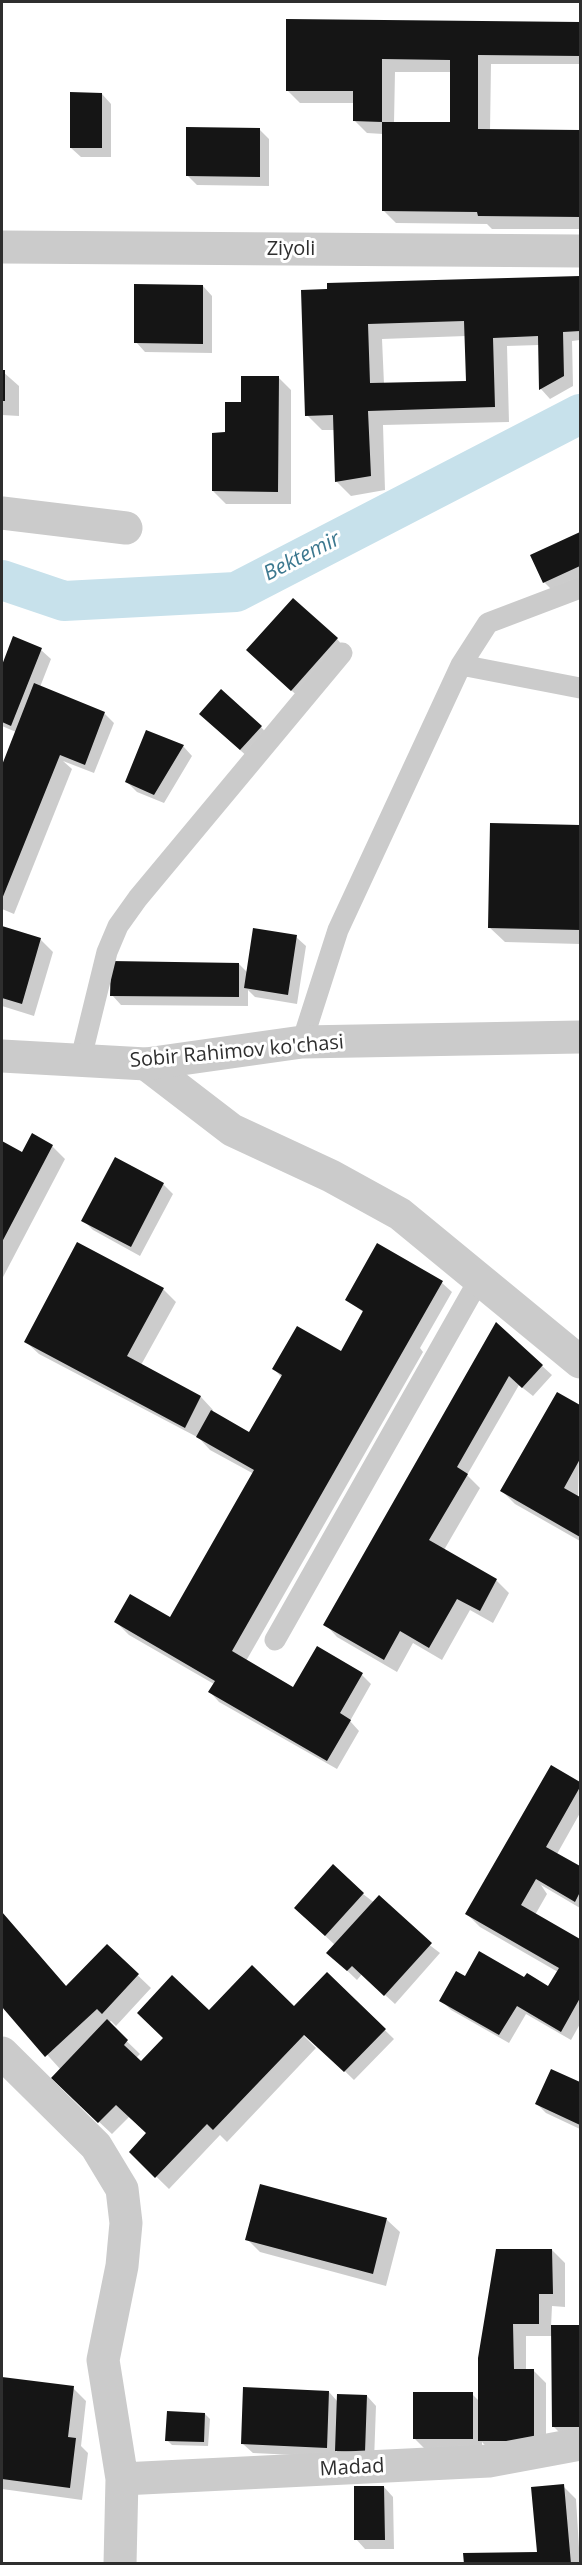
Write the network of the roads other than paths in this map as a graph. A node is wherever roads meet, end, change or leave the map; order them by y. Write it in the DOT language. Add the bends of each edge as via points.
graph roads {
  1 [pos="2,247"];
  2 [pos="580,251"];
  3 [pos="2,513"];
  4 [pos="126,528"];
  5 [pos="580,588"];
  6 [pos="342,654"];
  7 [pos="461,665"];
  8 [pos="580,688"];
  9 [pos="580,1037"];
  10 [pos="302,1042"];
  11 [pos="2,1056"];
  12 [pos="80,1062"];
  13 [pos="146,1064"];
  14 [pos="480,1278"];
  15 [pos="580,1362"];
  16 [pos="275,1640"];
  17 [pos="2,2053"];
  18 [pos="580,2444"];
  19 [pos="122,2479"];
  20 [pos="120,2564"];
  1 -- 2 [label="street, Ziyoli"];
  3 -- 4 [label="street"];
  5 -- 7 [label="lane" via="488,623"];
  6 -- 12 [label="lane" via="118,926 107,952"];
  7 -- 8 [label="lane"];
  7 -- 10 [label="lane" via="338,930"];
  9 -- 10 [label="street, Sobir Rahimov ko'chasi"];
  10 -- 13 [label="street, Sobir Rahimov ko'chasi"];
  11 -- 12 [label="street, Sobir Rahimov ko'chasi"];
  12 -- 13 [label="street, Sobir Rahimov ko'chasi"];
  13 -- 14 [label="street" via="232,1130 331,1176 400,1214"];
  14 -- 15 [label="street"];
  14 -- 16 [label="lane"];
  17 -- 19 [label="street" via="96,2146 122,2189 126,2223 123,2255 104,2360"];
  18 -- 19 [label="street, Madad" via="489,2461"];
  19 -- 20 [label="street"];
}
